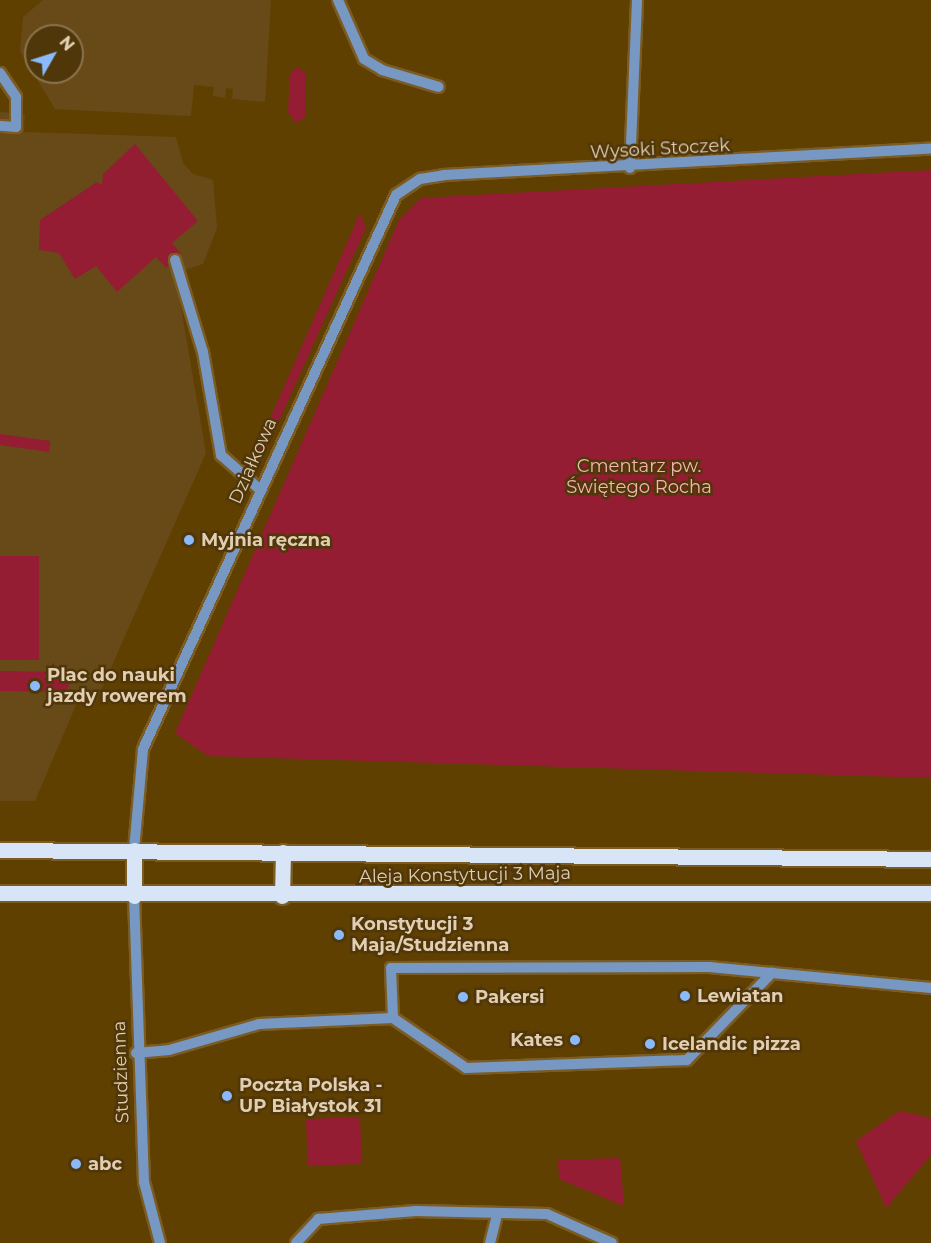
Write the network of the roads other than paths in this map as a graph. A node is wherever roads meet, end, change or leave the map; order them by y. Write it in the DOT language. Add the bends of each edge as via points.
graph roads {
  1 [pos="338,0"];
  2 [pos="637,0"];
  3 [pos="0,73"];
  4 [pos="440,87"];
  5 [pos="0,126"];
  6 [pos="931,150"];
  7 [pos="630,168"];
  8 [pos="396,195"];
  9 [pos="176,260"];
  10 [pos="258,488"];
  11 [pos="0,850"];
  12 [pos="134,850"];
  13 [pos="284,852"];
  14 [pos="931,859"];
  15 [pos="0,893"];
  16 [pos="931,893"];
  17 [pos="134,896"];
  18 [pos="282,896"];
  19 [pos="772,974"];
  20 [pos="931,988"];
  21 [pos="393,1018"];
  22 [pos="136,1053"];
  23 [pos="497,1215"];
  24 [pos="160,1243"];
  25 [pos="296,1243"];
  26 [pos="490,1243"];
  27 [pos="612,1243"];
  1 -- 4 [label="street" via="364,59 382,70"];
  2 -- 7 [label="street"];
  3 -- 5 [label="street" via="16,97 16,127"];
  6 -- 7 [label="street, Wysoki Stoczek"];
  7 -- 8 [label="street, Wysoki Stoczek" via="444,175 420,179"];
  8 -- 10 [label="street, Działkowa"];
  9 -- 10 [label="street" via="203,352 220,455"];
  10 -- 12 [label="street, Działkowa" via="143,749"];
  11 -- 12 [label="main road, Aleja Konstytucji 3 Maja"];
  12 -- 13 [label="main road, Aleja Konstytucji 3 Maja"];
  12 -- 17 [label="main road"];
  13 -- 14 [label="main road, Aleja Konstytucji 3 Maja"];
  13 -- 18 [label="main road"];
  15 -- 17 [label="main road, Aleja Konstytucji 3 Maja"];
  16 -- 18 [label="main road, Aleja Konstytucji 3 Maja" via="702,890"];
  17 -- 18 [label="main road, Aleja Konstytucji 3 Maja"];
  17 -- 22 [label="street, Studzienna"];
  19 -- 20 [label="street"];
  19 -- 21 [label="street" via="709,967 392,968"];
  19 -- 21 [label="street" via="687,1060 466,1068"];
  21 -- 22 [label="street" via="259,1024 169,1050"];
  22 -- 24 [label="street, Studzienna" via="144,1182"];
  23 -- 25 [label="street" via="368,1212 318,1219"];
  23 -- 26 [label="street"];
  23 -- 27 [label="street" via="547,1214"];
}
